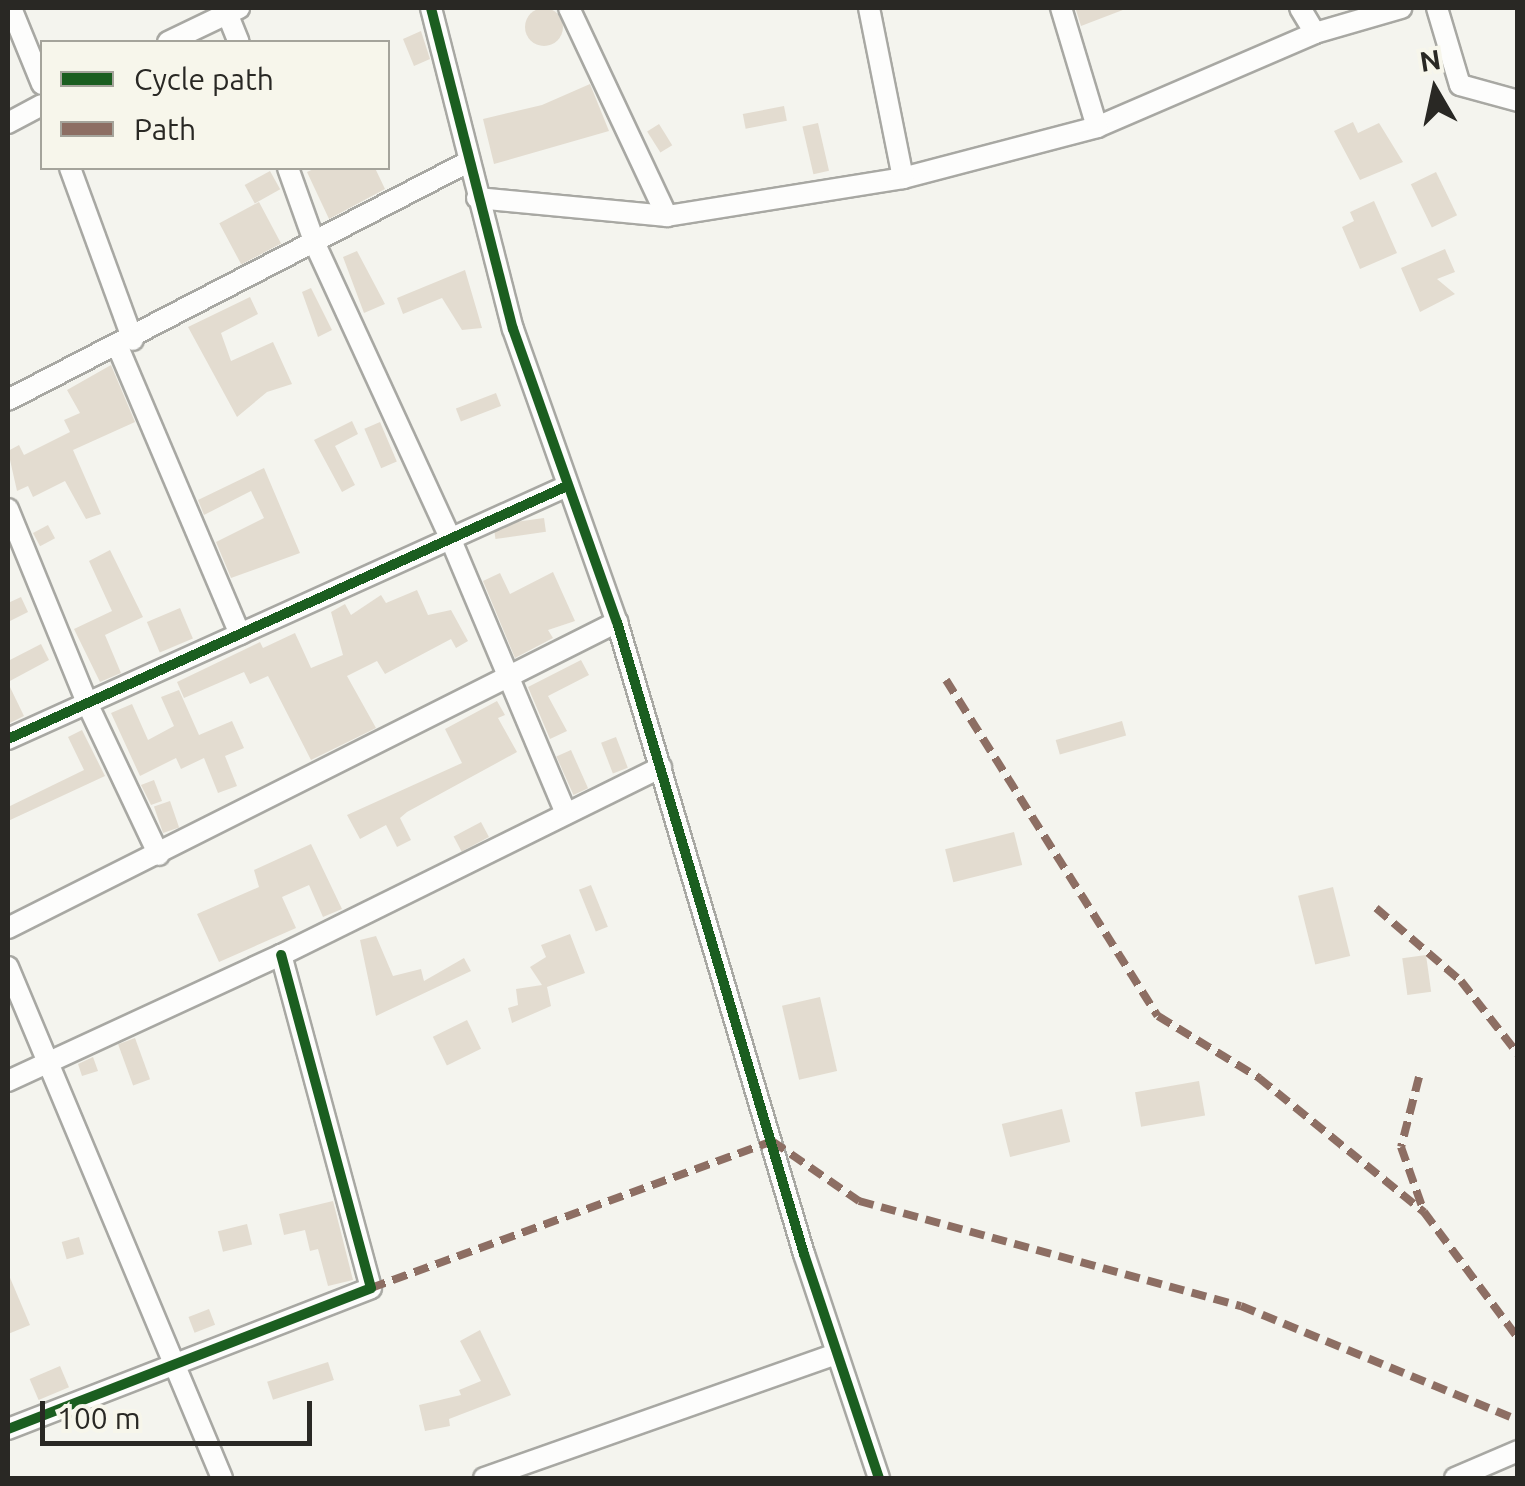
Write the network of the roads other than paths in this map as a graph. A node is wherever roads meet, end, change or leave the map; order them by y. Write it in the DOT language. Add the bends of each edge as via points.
graph roads {
  1 [pos="11,8"];
  2 [pos="431,8"];
  3 [pos="569,8"];
  4 [pos="869,8"];
  5 [pos="1061,8"];
  6 [pos="1300,8"];
  7 [pos="1402,8"];
  8 [pos="1438,8"];
  9 [pos="233,10"];
  10 [pos="1315,33"];
  11 [pos="172,40"];
  12 [pos="239,40"];
  13 [pos="40,79"];
  14 [pos="1518,100"];
  15 [pos="40,106"];
  16 [pos="8,122"];
  17 [pos="1097,127"];
  18 [pos="468,162"];
  19 [pos="71,170"];
  20 [pos="289,170"];
  21 [pos="903,178"];
  22 [pos="477,198"];
  23 [pos="668,216"];
  24 [pos="315,244"];
  25 [pos="125,343"];
  26 [pos="8,400"];
  27 [pos="567,486"];
  28 [pos="8,509"];
  29 [pos="451,540"];
  30 [pos="617,622"];
  31 [pos="240,634"];
  32 [pos="508,678"];
  33 [pos="86,703"];
  34 [pos="8,739"];
  35 [pos="661,767"];
  36 [pos="565,812"];
  37 [pos="159,855"];
  38 [pos="8,928"];
  39 [pos="281,956"];
  40 [pos="8,968"];
  41 [pos="50,1062"];
  42 [pos="8,1080"];
  43 [pos="836,1354"];
  44 [pos="176,1362"];
  45 [pos="8,1429"];
  46 [pos="1518,1451"];
  47 [pos="222,1478"];
  48 [pos="484,1478"];
  49 [pos="879,1478"];
  50 [pos="1455,1478"];
  1 -- 13 [label="street"];
  2 -- 18 [label="street"];
  3 -- 23 [label="street"];
  4 -- 21 [label="street"];
  5 -- 17 [label="street"];
  6 -- 10 [label="street"];
  7 -- 10 [label="street"];
  8 -- 14 [label="street" via="1460,84"];
  9 -- 11 [label="street"];
  9 -- 12 [label="street"];
  10 -- 17 [label="street"];
  15 -- 16 [label="street"];
  17 -- 21 [label="street"];
  18 -- 22 [label="street"];
  18 -- 24 [label="street"];
  19 -- 25 [label="street"];
  20 -- 24 [label="street"];
  21 -- 23 [label="street"];
  22 -- 23 [label="street"];
  22 -- 27 [label="street" via="512,330"];
  24 -- 25 [label="street"];
  24 -- 29 [label="street"];
  25 -- 26 [label="street"];
  25 -- 31 [label="street"];
  27 -- 29 [label="street"];
  27 -- 30 [label="street"];
  28 -- 33 [label="street"];
  29 -- 31 [label="street"];
  29 -- 32 [label="street"];
  30 -- 32 [label="street"];
  30 -- 35 [label="street"];
  31 -- 33 [label="street"];
  32 -- 36 [label="street"];
  32 -- 37 [label="street"];
  33 -- 34 [label="street"];
  33 -- 37 [label="street"];
  35 -- 36 [label="street"];
  35 -- 43 [label="street"];
  36 -- 39 [label="street"];
  37 -- 38 [label="street"];
  39 -- 41 [label="street"];
  39 -- 44 [label="street" via="370,1288"];
  40 -- 41 [label="street"];
  41 -- 42 [label="street"];
  41 -- 44 [label="street"];
  43 -- 48 [label="street"];
  43 -- 49 [label="street"];
  44 -- 45 [label="street"];
  44 -- 47 [label="street"];
  46 -- 50 [label="street"];
}
